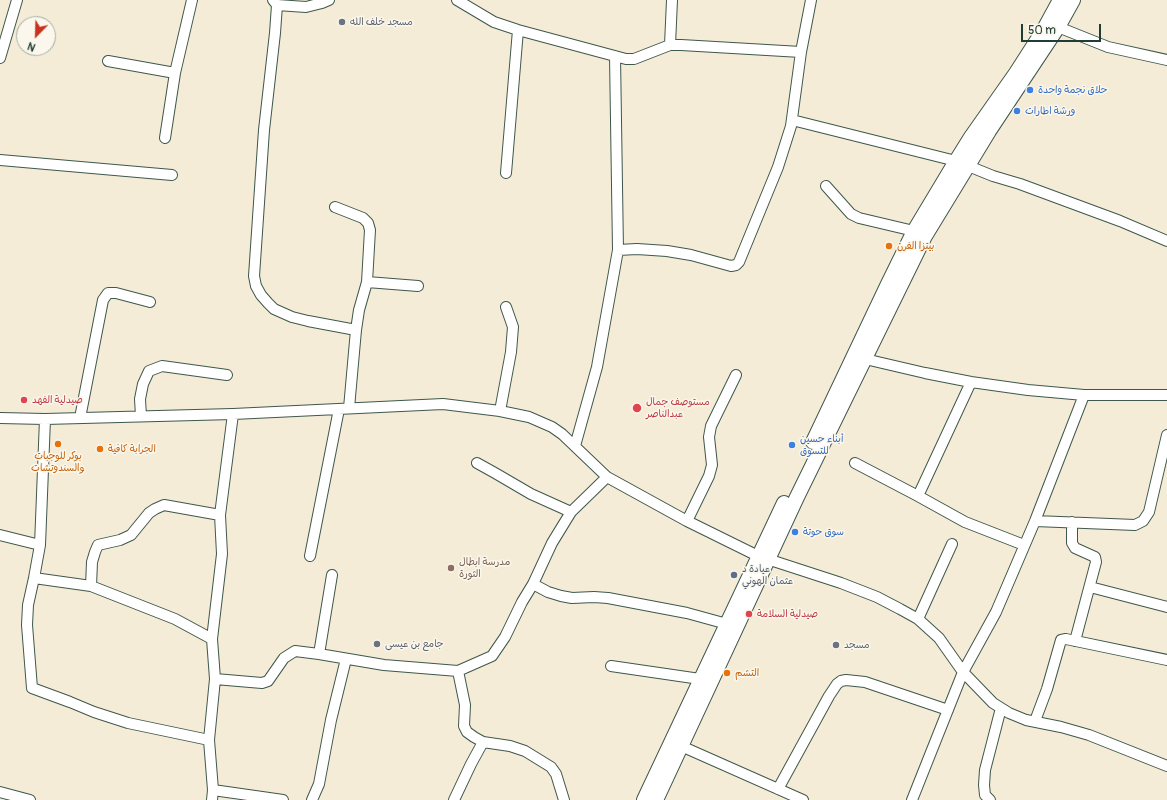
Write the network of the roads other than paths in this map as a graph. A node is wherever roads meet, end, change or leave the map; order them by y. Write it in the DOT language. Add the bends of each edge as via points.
graph roads {
  1 [pos="17,0"];
  2 [pos="192,0"];
  3 [pos="329,0"];
  4 [pos="457,0"];
  5 [pos="672,0"];
  6 [pos="811,0"];
  7 [pos="1060,0"];
  8 [pos="1073,0"];
  9 [pos="275,3"];
  10 [pos="1058,27"];
  11 [pos="518,30"];
  12 [pos="670,45"];
  13 [pos="1,52"];
  14 [pos="801,52"];
  15 [pos="615,56"];
  16 [pos="1167,60"];
  17 [pos="108,61"];
  18 [pos="175,73"];
  19 [pos="792,120"];
  20 [pos="165,138"];
  21 [pos="0,160"];
  22 [pos="961,164"];
  23 [pos="506,172"];
  24 [pos="172,175"];
  25 [pos="826,186"];
  26 [pos="336,207"];
  27 [pos="914,231"];
  28 [pos="1167,241"];
  29 [pos="618,250"];
  30 [pos="367,282"];
  31 [pos="418,286"];
  32 [pos="150,302"];
  33 [pos="506,308"];
  34 [pos="356,330"];
  35 [pos="865,359"];
  36 [pos="227,375"];
  37 [pos="736,375"];
  38 [pos="971,382"];
  39 [pos="1167,395"];
  40 [pos="1084,396"];
  41 [pos="344,409"];
  42 [pos="500,411"];
  43 [pos="233,414"];
  44 [pos="141,416"];
  45 [pos="0,418"];
  46 [pos="80,418"];
  47 [pos="45,419"];
  48 [pos="1167,435"];
  49 [pos="575,446"];
  50 [pos="477,463"];
  51 [pos="854,463"];
  52 [pos="607,477"];
  53 [pos="918,496"];
  54 [pos="570,512"];
  55 [pos="220,515"];
  56 [pos="687,521"];
  57 [pos="1035,521"];
  58 [pos="1072,522"];
  59 [pos="0,535"];
  60 [pos="952,544"];
  61 [pos="40,545"];
  62 [pos="1024,545"];
  63 [pos="310,556"];
  64 [pos="763,558"];
  65 [pos="332,575"];
  66 [pos="34,578"];
  67 [pos="533,584"];
  68 [pos="91,586"];
  69 [pos="1090,587"];
  70 [pos="1167,606"];
  71 [pos="918,620"];
  72 [pos="727,624"];
  73 [pos="212,639"];
  74 [pos="1075,640"];
  75 [pos="319,654"];
  76 [pos="346,658"];
  77 [pos="1166,659"];
  78 [pos="611,666"];
  79 [pos="458,671"];
  80 [pos="963,672"];
  81 [pos="215,678"];
  82 [pos="700,679"];
  83 [pos="1001,708"];
  84 [pos="948,710"];
  85 [pos="1035,721"];
  86 [pos="209,740"];
  87 [pos="483,742"];
  88 [pos="681,746"];
  89 [pos="1167,766"];
  90 [pos="778,789"];
  91 [pos="0,792"];
  92 [pos="212,795"];
  93 [pos="788,797"];
  94 [pos="30,800"];
  95 [pos="283,800"];
  96 [pos="312,800"];
  97 [pos="454,800"];
  98 [pos="564,800"];
  99 [pos="644,800"];
  100 [pos="656,800"];
  101 [pos="803,800"];
  102 [pos="912,800"];
  103 [pos="990,800"];
  1 -- 13 [label="street"];
  2 -- 18 [label="street"];
  3 -- 9 [label="street" via="306,7"];
  4 -- 11 [label="street" via="494,22"];
  5 -- 12 [label="street"];
  6 -- 14 [label="street"];
  7 -- 22 [label="main road" via="1016,73 971,137"];
  8 -- 10 [label="main road"];
  9 -- 34 [label="street" via="275,33 264,130 254,276 256,286 274,309 292,317"];
  10 -- 16 [label="street" via="1108,47"];
  10 -- 22 [label="main road" via="989,131"];
  11 -- 15 [label="street"];
  11 -- 23 [label="street"];
  12 -- 14 [label="street"];
  12 -- 15 [label="street" via="634,59"];
  14 -- 19 [label="street"];
  15 -- 29 [label="street"];
  17 -- 18 [label="street"];
  18 -- 20 [label="street"];
  19 -- 22 [label="street"];
  19 -- 29 [label="street" via="778,167 736,265 668,251"];
  21 -- 24 [label="street"];
  22 -- 27 [label="main road"];
  22 -- 28 [label="street" via="1065,200"];
  22 -- 35 [label="main road"];
  25 -- 27 [label="street" via="851,214"];
  26 -- 30 [label="street" via="356,214 368,223 370,237"];
  27 -- 64 [label="main road"];
  29 -- 49 [label="street" via="597,367"];
  30 -- 31 [label="street"];
  30 -- 34 [label="street"];
  32 -- 46 [label="street" via="116,293 108,293 103,300"];
  33 -- 42 [label="street" via="513,327"];
  34 -- 41 [label="street"];
  35 -- 38 [label="street"];
  35 -- 64 [label="main road" via="797,497"];
  36 -- 44 [label="street" via="162,366 149,371 140,399"];
  37 -- 56 [label="street" via="711,426 709,437 712,465"];
  38 -- 40 [label="street"];
  38 -- 53 [label="street"];
  39 -- 40 [label="street"];
  40 -- 57 [label="street"];
  41 -- 42 [label="street" via="443,404"];
  41 -- 43 [label="street"];
  41 -- 63 [label="street"];
  42 -- 49 [label="street" via="541,421"];
  43 -- 44 [label="street"];
  43 -- 55 [label="street"];
  44 -- 46 [label="street"];
  45 -- 47 [label="street"];
  46 -- 47 [label="street"];
  47 -- 61 [label="street"];
  48 -- 58 [label="street" via="1149,512 1143,521 1135,525"];
  49 -- 52 [label="street"];
  50 -- 54 [label="street" via="530,494"];
  51 -- 53 [label="street"];
  52 -- 54 [label="street"];
  52 -- 56 [label="street"];
  53 -- 62 [label="street" via="965,522"];
  54 -- 67 [label="street" via="552,542"];
  55 -- 68 [label="street" via="164,505 155,508 131,535 98,545 92,562"];
  55 -- 73 [label="street" via="222,554"];
  56 -- 64 [label="street"];
  57 -- 58 [label="street"];
  57 -- 62 [label="street"];
  58 -- 69 [label="street" via="1072,543 1075,548 1095,557"];
  59 -- 61 [label="street"];
  60 -- 71 [label="street"];
  61 -- 66 [label="street"];
  62 -- 80 [label="street" via="996,612"];
  64 -- 71 [label="street" via="877,597"];
  64 -- 72 [label="main road"];
  64 -- 88 [label="main road"];
  65 -- 75 [label="street"];
  66 -- 68 [label="street"];
  66 -- 86 [label="street" via="27,625 32,688 128,723"];
  67 -- 72 [label="street" via="561,596 615,599 687,613"];
  67 -- 79 [label="street" via="492,656"];
  68 -- 73 [label="street" via="175,619"];
  69 -- 70 [label="street"];
  69 -- 74 [label="street"];
  71 -- 80 [label="street" via="939,638"];
  72 -- 82 [label="main road"];
  73 -- 81 [label="street"];
  74 -- 77 [label="street"];
  74 -- 85 [label="street" via="1061,640"];
  75 -- 76 [label="street"];
  75 -- 81 [label="street" via="295,651 289,654 268,681 262,683"];
  76 -- 79 [label="street" via="384,665"];
  76 -- 96 [label="street" via="319,784"];
  78 -- 82 [label="street"];
  79 -- 87 [label="street" via="464,706 464,726 467,732"];
  80 -- 83 [label="street"];
  80 -- 84 [label="street"];
  81 -- 86 [label="street"];
  82 -- 99 [label="main road"];
  83 -- 85 [label="street" via="1009,714"];
  83 -- 103 [label="street" via="985,770 985,795"];
  84 -- 90 [label="street" via="865,682 841,681 828,696"];
  84 -- 102 [label="street"];
  85 -- 89 [label="street" via="1089,735"];
  86 -- 92 [label="street"];
  87 -- 97 [label="street"];
  87 -- 98 [label="street" via="525,751 551,767 556,774"];
  88 -- 90 [label="street"];
  88 -- 100 [label="main road"];
  90 -- 93 [label="street"];
  91 -- 94 [label="street"];
  92 -- 95 [label="street"];
  93 -- 101 [label="street"];
}
